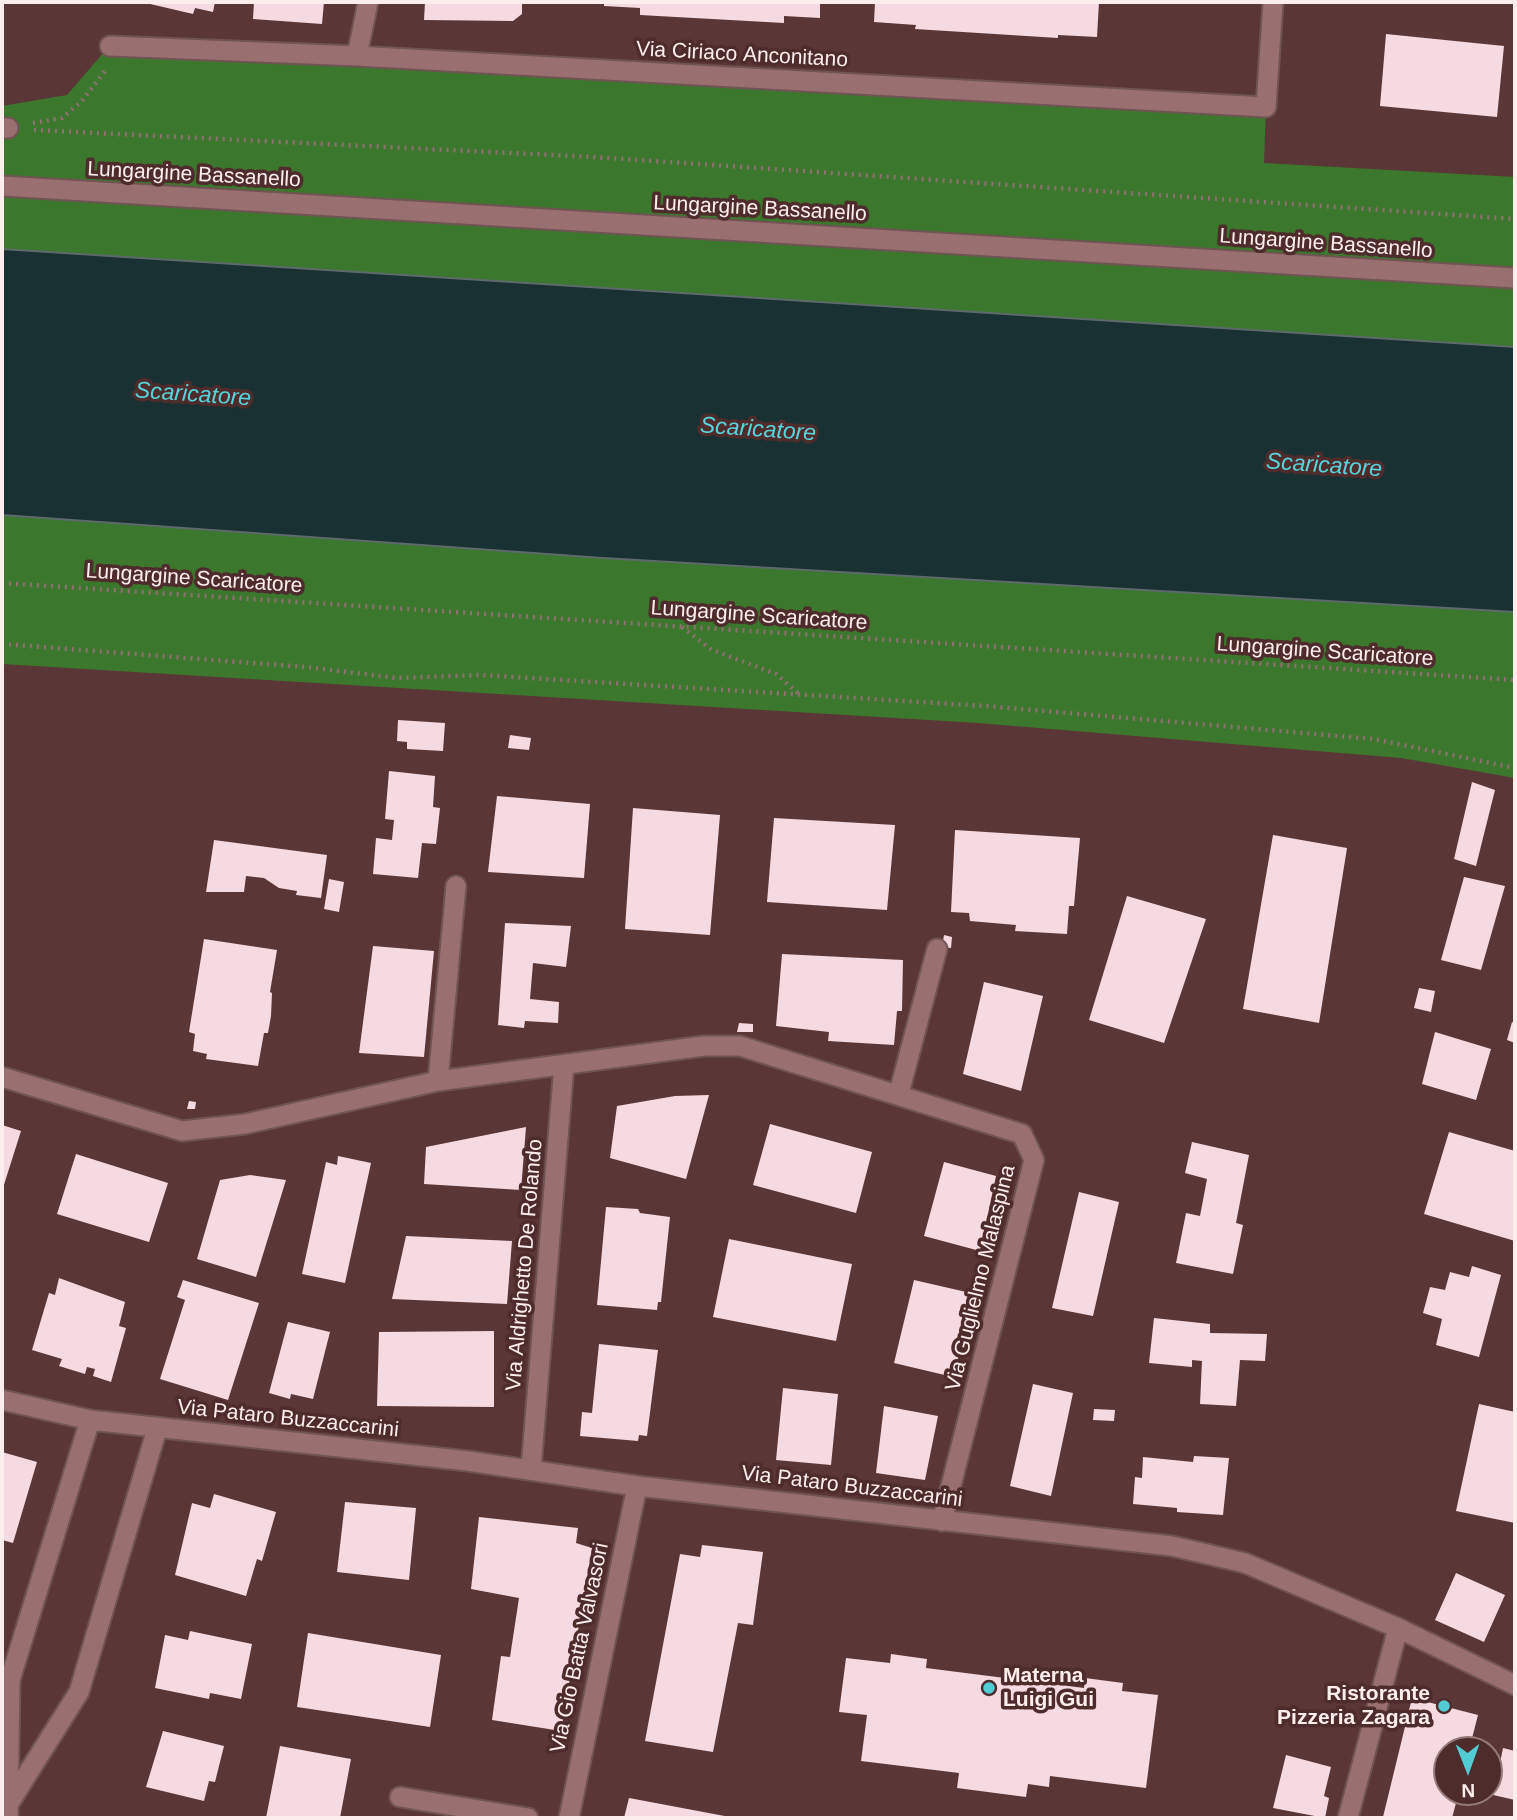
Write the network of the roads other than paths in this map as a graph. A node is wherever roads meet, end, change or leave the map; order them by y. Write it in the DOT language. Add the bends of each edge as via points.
graph roads {
  1 [pos="368,2"];
  2 [pos="1273,2"];
  3 [pos="110,46"];
  4 [pos="357,56"];
  5 [pos="2,186"];
  6 [pos="1515,278"];
  7 [pos="456,886"];
  8 [pos="937,949"];
  9 [pos="564,1065"];
  10 [pos="2,1077"];
  11 [pos="438,1081"];
  12 [pos="899,1093"];
  13 [pos="2,1401"];
  14 [pos="89,1420"];
  15 [pos="157,1429"];
  16 [pos="531,1469"];
  17 [pos="637,1486"];
  18 [pos="942,1521"];
  19 [pos="1398,1628"];
  20 [pos="1515,1685"];
  21 [pos="6,1703"];
  22 [pos="400,1797"];
  23 [pos="9,1809"];
  24 [pos="528,1818"];
  25 [pos="569,1818"];
  26 [pos="1349,1818"];
  1 -- 4 [label="street"];
  2 -- 4 [label="street, Via Ciriaco Anconitano" via="1266,107"];
  3 -- 4 [label="street, Via Ciriaco Anconitano"];
  5 -- 6 [label="street, Lungargine Bassanello"];
  7 -- 11 [label="street"];
  8 -- 12 [label="street"];
  9 -- 11 [label="street, Via Guglielmo Malaspina"];
  9 -- 12 [label="street, Via Guglielmo Malaspina" via="704,1046 740,1046"];
  9 -- 16 [label="street, Via Aldrighetto De Rolando"];
  10 -- 11 [label="street, Via Guglielmo Malaspina" via="182,1131 245,1124"];
  12 -- 18 [label="street, Via Guglielmo Malaspina" via="1022,1134 1034,1160"];
  13 -- 14 [label="street, Via Pataro Buzzaccarini"];
  14 -- 15 [label="street, Via Pataro Buzzaccarini"];
  14 -- 21 [label="street, Via Pataro Buzzaccarini"];
  15 -- 16 [label="street, Via Pataro Buzzaccarini"];
  15 -- 23 [label="street, Via Pataro Buzzaccarini" via="79,1692"];
  16 -- 17 [label="street, Via Pataro Buzzaccarini"];
  17 -- 18 [label="street, Via Pataro Buzzaccarini"];
  17 -- 25 [label="street, Via Gio Batta Valvasori"];
  18 -- 19 [label="street, Via Pataro Buzzaccarini" via="1172,1546 1245,1563"];
  19 -- 20 [label="street, Via Pataro Buzzaccarini"];
  19 -- 26 [label="street"];
  21 -- 23 [label="street, Via Pataro Buzzaccarini"];
  22 -- 24 [label="street"];
}
